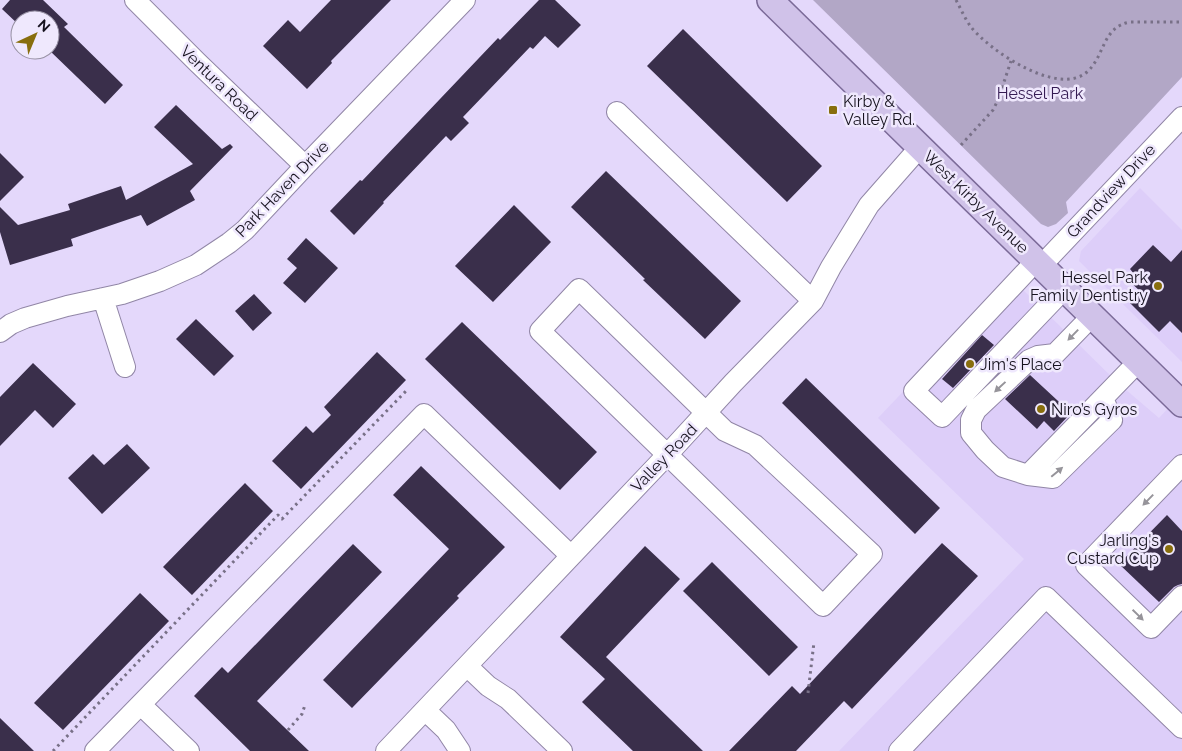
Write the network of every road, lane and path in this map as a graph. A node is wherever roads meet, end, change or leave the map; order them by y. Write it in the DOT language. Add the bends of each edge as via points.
graph roads {
  1 [pos="135,0"];
  2 [pos="465,0"];
  3 [pos="770,0"];
  4 [pos="956,0"];
  5 [pos="1182,22"];
  6 [pos="1011,61"];
  7 [pos="617,112"];
  8 [pos="1182,117"];
  9 [pos="961,145"];
  10 [pos="920,147"];
  11 [pos="304,166"];
  12 [pos="1038,263"];
  13 [pos="1064,289"];
  14 [pos="103,298"];
  15 [pos="813,301"];
  16 [pos="1092,316"];
  17 [pos="1,329"];
  18 [pos="1138,362"];
  19 [pos="125,366"];
  20 [pos="407,390"];
  21 [pos="1182,404"];
  22 [pos="706,413"];
  23 [pos="667,455"];
  24 [pos="1182,465"];
  25 [pos="570,556"];
  26 [pos="1182,596"];
  27 [pos="814,642"];
  28 [pos="467,666"];
  29 [pos="808,693"];
  30 [pos="141,705"];
  31 [pos="305,705"];
  32 [pos="425,710"];
  33 [pos="1182,728"];
  34 [pos="288,730"];
  35 [pos="53,751"];
  36 [pos="95,751"];
  37 [pos="189,751"];
  38 [pos="386,751"];
  39 [pos="460,751"];
  40 [pos="562,751"];
  41 [pos="899,751"];
  1 -- 11 [label="street, Ventura Road"];
  2 -- 11 [label="street, Park Haven Drive"];
  3 -- 10 [label="main road, West Kirby Avenue"];
  4 -- 6 [label="path" via="971,27"];
  5 -- 6 [label="path" via="1124,23 1112,31 1087,72 1071,80 1042,74"];
  6 -- 9 [label="path" via="993,110"];
  7 -- 15 [label="street"];
  8 -- 12 [label="street, Grandview Drive"];
  10 -- 12 [label="main road, West Kirby Avenue"];
  10 -- 15 [label="street, Valley Road" via="869,205"];
  11 -- 14 [label="street, Park Haven Drive" via="229,243 160,281"];
  12 -- 13 [label="main road, West Kirby Avenue"];
  12 -- 13 [label="street, Grandview Drive" via="914,390 942,417"];
  13 -- 16 [label="main road, West Kirby Avenue"];
  14 -- 17 [label="street, Park Haven Drive" via="25,318"];
  14 -- 19 [label="street"];
  15 -- 22 [label="street, Valley Road"];
  16 -- 18 [label="main road, West Kirby Avenue"];
  16 -- 18 [label="street, one-way" via="1054,354 1029,360 976,410 971,433 985,450 1003,467 1028,476 1053,478 1112,420 1103,398"];
  18 -- 21 [label="main road, West Kirby Avenue"];
  20 -- 35 [label="path" via="282,519 278,515"];
  22 -- 23 [label="street, Valley Road"];
  22 -- 23 [label="street" via="579,289 540,331"];
  22 -- 23 [label="street" via="725,431 755,445 872,554 824,606"];
  23 -- 25 [label="street, Valley Road"];
  24 -- 26 [label="street, one-way" via="1086,565 1151,628"];
  25 -- 28 [label="street, Valley Road"];
  25 -- 30 [label="street" via="424,414"];
  27 -- 29 [label="path"];
  28 -- 32 [label="street, Valley Road"];
  28 -- 40 [label="street" via="508,699"];
  30 -- 36 [label="street"];
  30 -- 37 [label="street"];
  31 -- 34 [label="path" via="302,714"];
  32 -- 38 [label="street, Valley Road"];
  32 -- 39 [label="street" via="446,730"];
  33 -- 41 [label="street" via="1046,598"];
}
